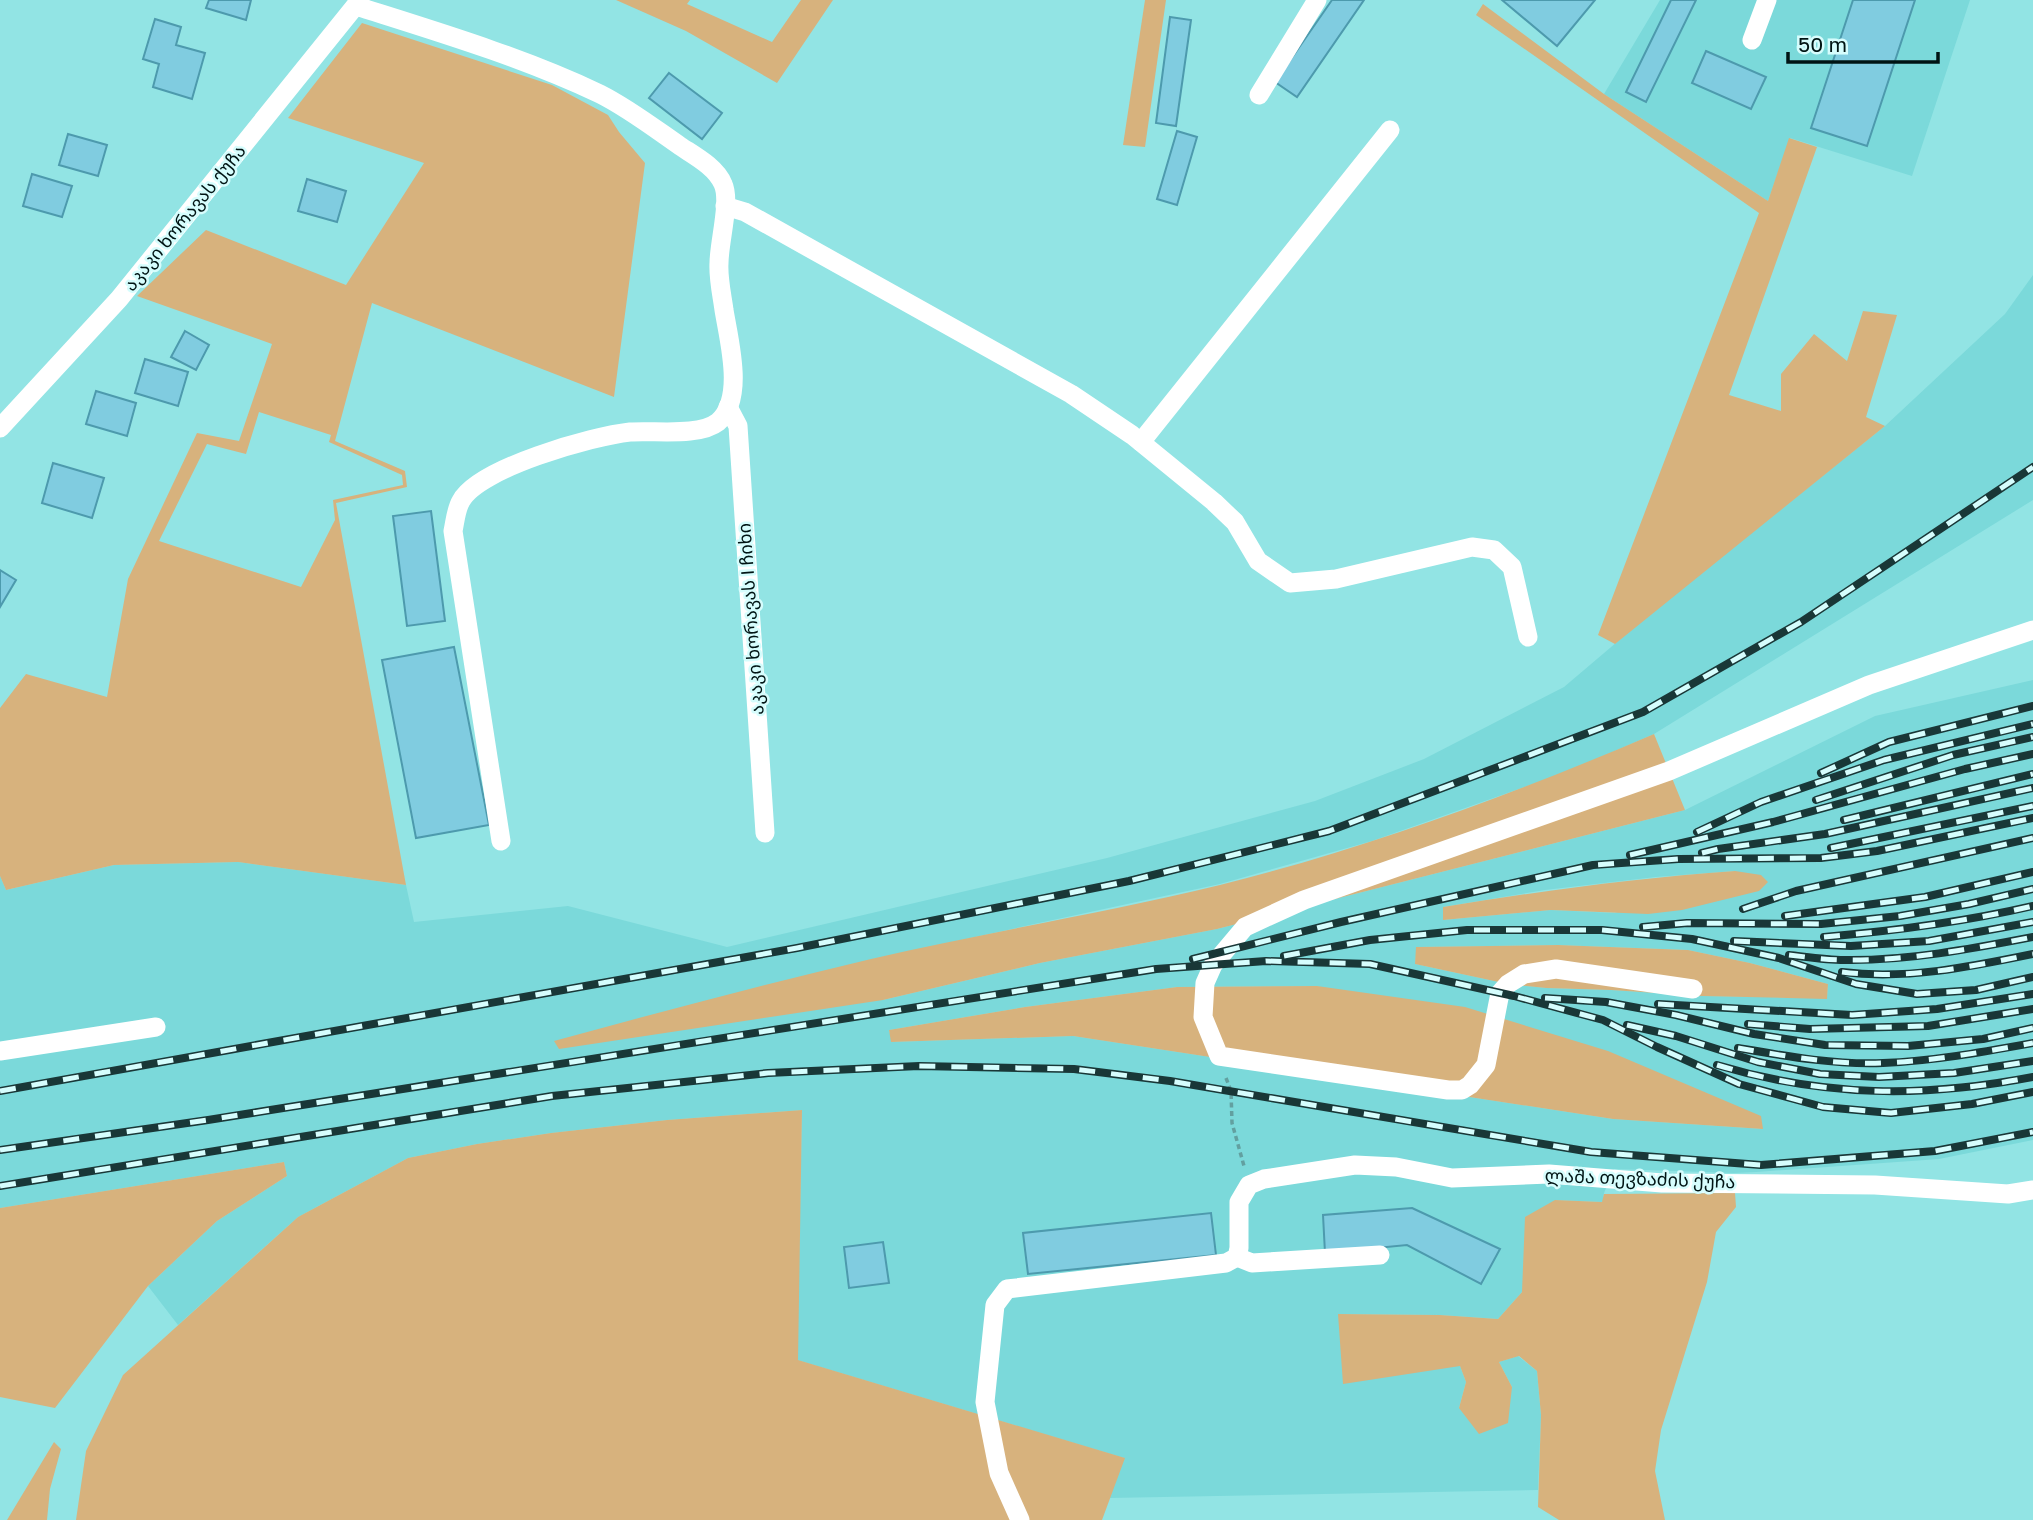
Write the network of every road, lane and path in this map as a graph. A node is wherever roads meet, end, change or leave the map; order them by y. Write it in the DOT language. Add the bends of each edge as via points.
graph roads {
  1 [pos="1317,0"];
  2 [pos="1767,0"];
  3 [pos="358,3"];
  4 [pos="1752,40"];
  5 [pos="1259,95"];
  6 [pos="1390,130"];
  7 [pos="725,206"];
  8 [pos="728,407"];
  9 [pos="0,428"];
  10 [pos="1141,442"];
  11 [pos="2033,617"];
  12 [pos="2033,630"];
  13 [pos="1528,637"];
  14 [pos="2005,638"];
  15 [pos="765,833"];
  16 [pos="501,841"];
  17 [pos="1693,989"];
  18 [pos="156,1027"];
  19 [pos="0,1051"];
  20 [pos="1219,1056"];
  21 [pos="1249,1185"];
  22 [pos="2033,1190"];
  23 [pos="1380,1255"];
  24 [pos="1237,1257"];
  25 [pos="1020,1520"];
  1 -- 5 [label="street"];
  2 -- 4 [label="street"];
  3 -- 7 [label="street" via="486,47 601,94 710,167 724,185"];
  3 -- 9 [label="street, აკაკი ხორავას ქუჩა" via="119,299"];
  6 -- 10 [label="street"];
  7 -- 8 [label="street" via="719,265 734,381"];
  7 -- 10 [label="street" via="745,212 1071,394"];
  8 -- 15 [label="street, აკაკი ხორავას I ჩიხი" via="738,426"];
  8 -- 16 [label="street" via="715,424 703,430 629,432 562,448 493,474 475,484 461,501 453,531"];
  10 -- 13 [label="street" via="1214,502 1235,522 1258,561 1290,583 1336,579 1472,547 1494,550 1512,566"];
  11 -- 14 [label="street"];
  12 -- 14 [label="street"];
  14 -- 20 [label="street" via="1868,685 1669,771 1304,900 1245,927 1213,965 1205,983 1203,1017"];
  17 -- 20 [label="street" via="1556,969 1524,974 1500,993 1486,1065 1462,1090"];
  18 -- 19 [label="street"];
  20 -- 21 [label="path" via="1231,1091 1232,1123"];
  21 -- 22 [label="street, ლაშა თევზაძის ქუჩა" via="1355,1165 1452,1178 1549,1174 1662,1183 1875,1185 2008,1194"];
  21 -- 24 [label="street" via="1239,1202"];
  23 -- 24 [label="street" via="1252,1262"];
  24 -- 25 [label="street" via="1226,1263 1007,1289 995,1305 985,1402 999,1472"];
}
